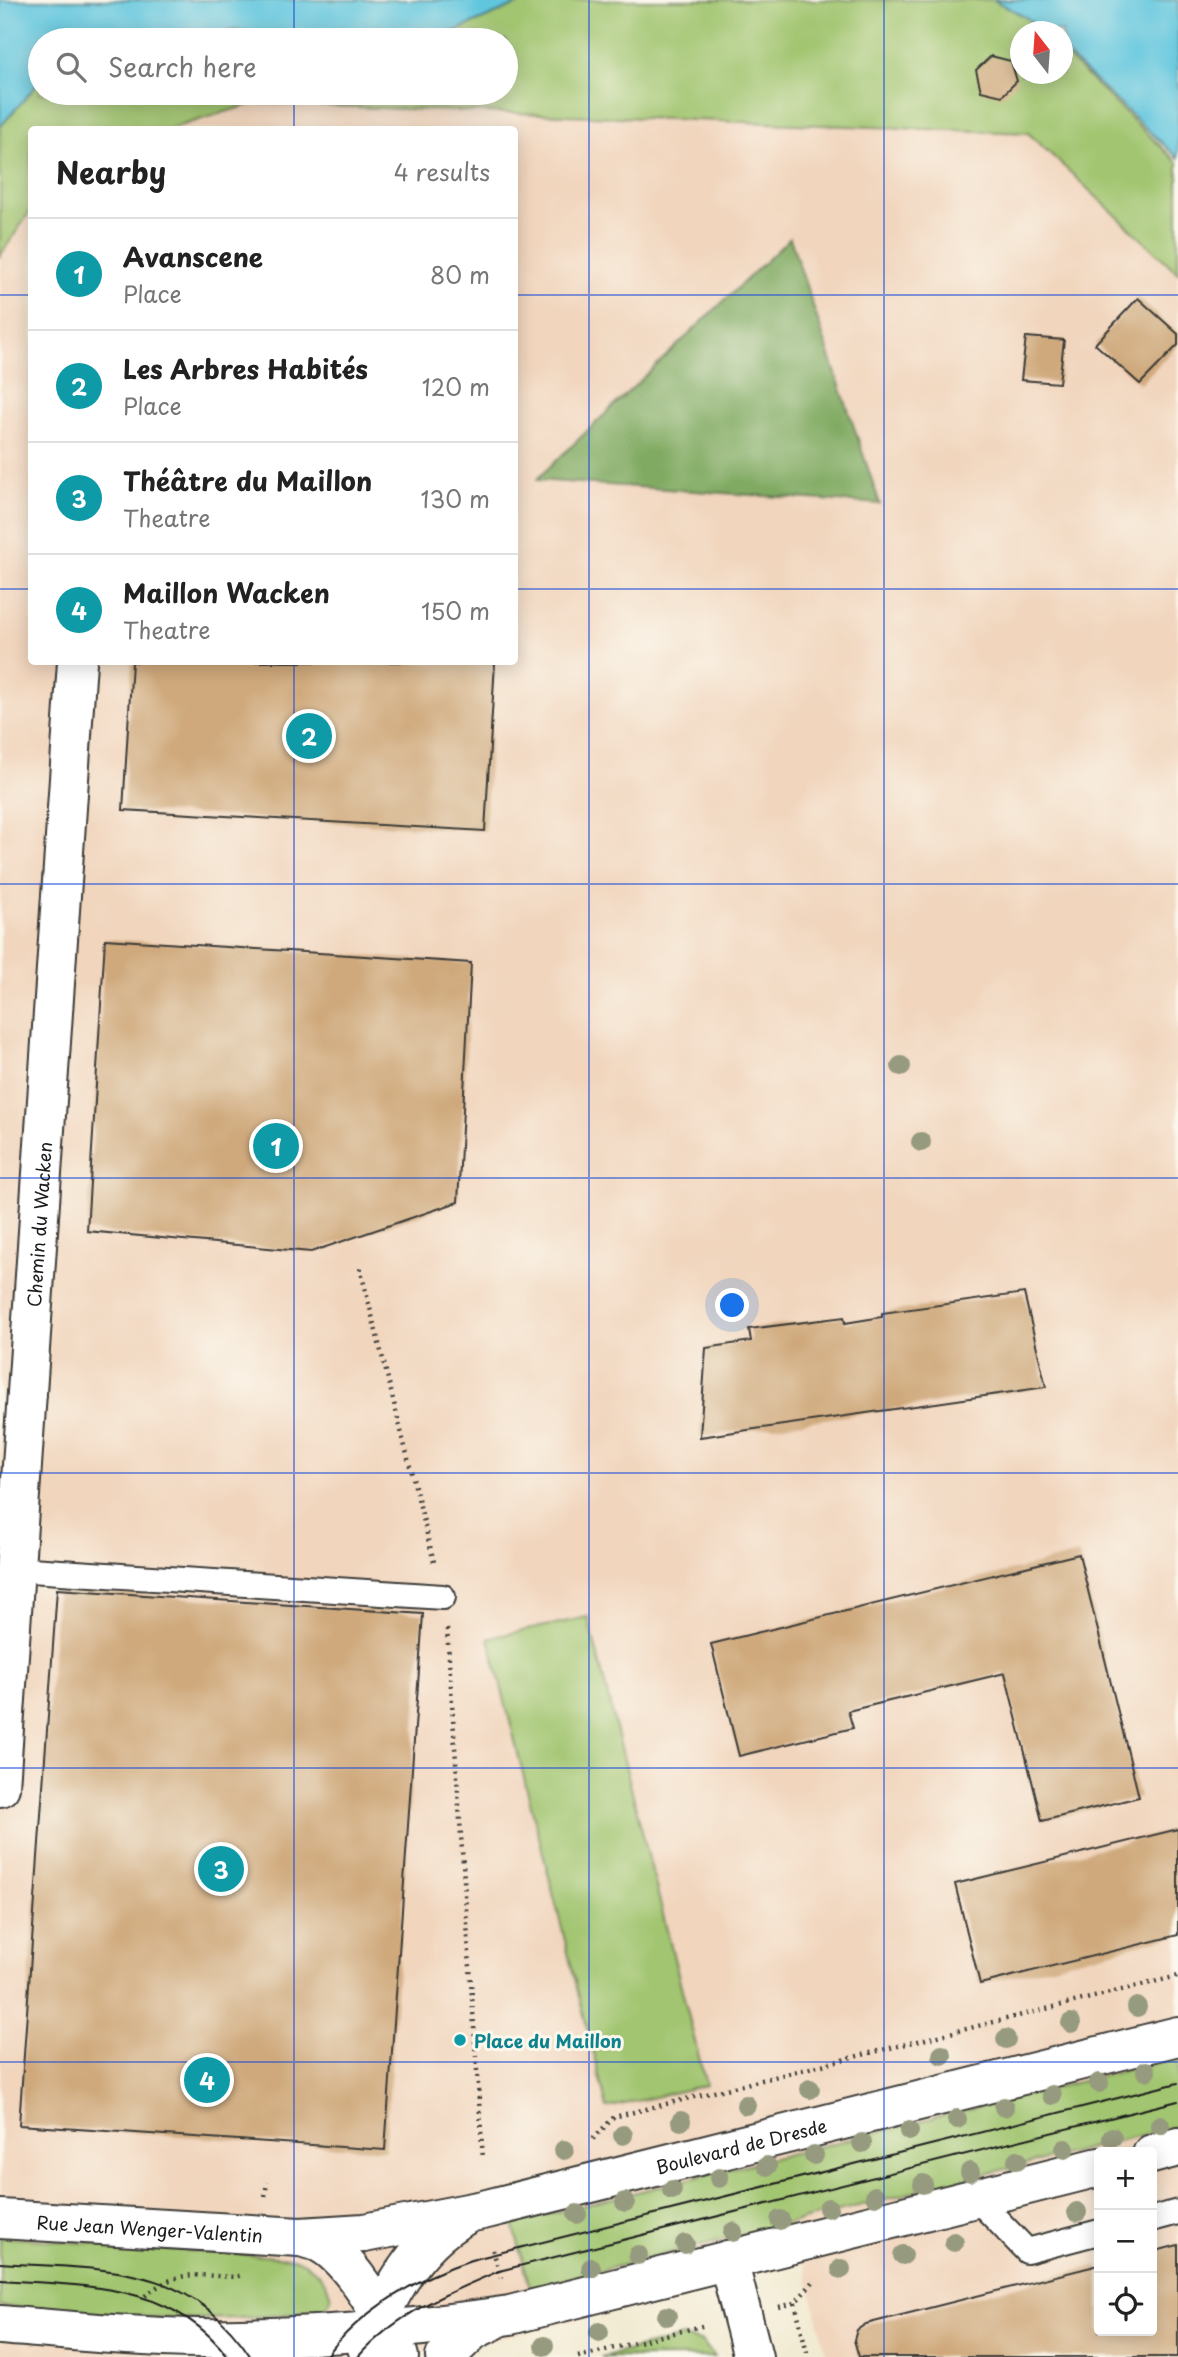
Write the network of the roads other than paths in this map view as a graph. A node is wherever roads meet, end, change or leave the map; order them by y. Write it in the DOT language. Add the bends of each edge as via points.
graph roads {
  1 [pos="77,665"];
  2 [pos="15,1569"];
  3 [pos="443,1597"];
  4 [pos="0,1787"];
  5 [pos="1178,2035"];
  6 [pos="1178,2147"];
  7 [pos="1157,2153"];
  8 [pos="1094,2168"];
  9 [pos="976,2198"];
  10 [pos="483,2210"];
  11 [pos="1178,2213"];
  12 [pos="1157,2218"];
  13 [pos="0,2219"];
  14 [pos="1094,2233"];
  15 [pos="300,2237"];
  16 [pos="728,2260"];
  17 [pos="510,2315"];
  18 [pos="0,2326"];
  19 [pos="264,2337"];
  20 [pos="382,2338"];
  21 [pos="314,2357"];
  22 [pos="445,2357"];
  23 [pos="753,2357"];
  1 -- 2 [label="main road, Chemin du Wacken"];
  2 -- 3 [label="lane"];
  2 -- 4 [label="main road, Chemin du Wacken"];
  5 -- 10 [label="main road, Boulevard de Dresde"];
  6 -- 7 [label="main road"];
  8 -- 9 [label="main road"];
  9 -- 14 [label="lane" via="1027,2251"];
  9 -- 16 [label="main road"];
  10 -- 15 [label="main road, Boulevard de Dresde" via="364,2233"];
  10 -- 20 [label="main road" via="462,2217 432,2238 405,2273"];
  11 -- 12 [label="lane"];
  13 -- 15 [label="main road, Rue Jean Wenger-Valentin"];
  15 -- 20 [label="main road" via="334,2252 356,2279"];
  16 -- 17 [label="main road"];
  16 -- 23 [label="main road"];
  17 -- 20 [label="main road"];
  17 -- 22 [label="main road" via="473,2330"];
  18 -- 19 [label="main road"];
  19 -- 20 [label="main road" via="345,2334"];
  19 -- 21 [label="main road" via="294,2344"];
}
